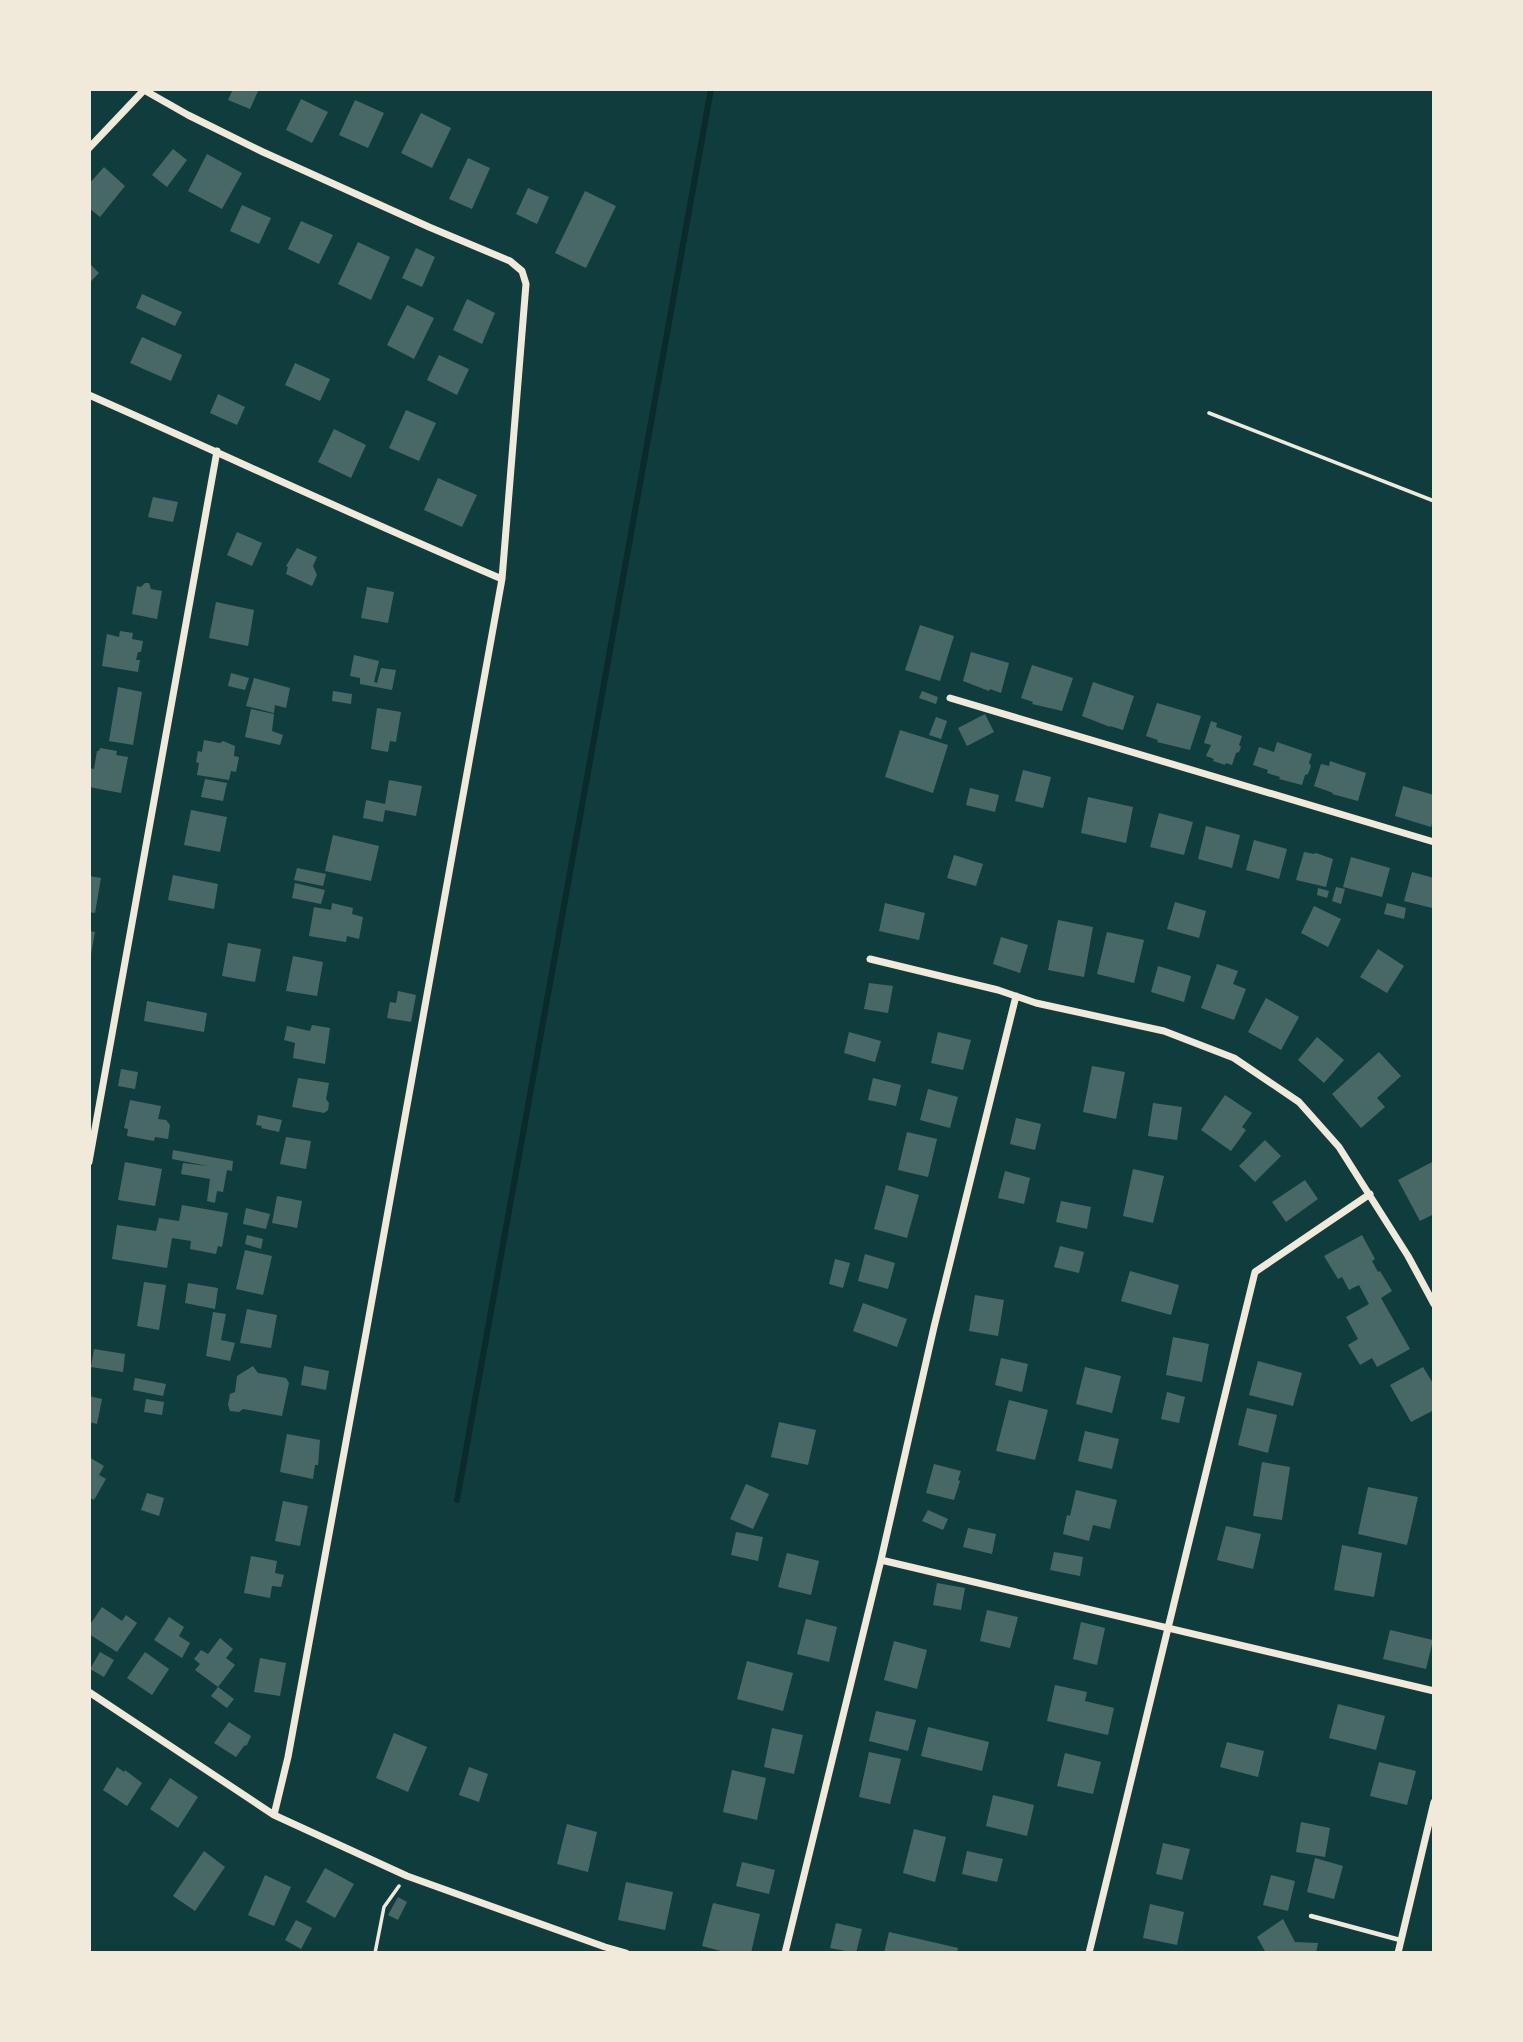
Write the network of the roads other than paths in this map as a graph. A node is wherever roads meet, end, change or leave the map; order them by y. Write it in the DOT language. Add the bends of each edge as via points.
graph roads {
  1 [pos="144,90"];
  2 [pos="89,148"];
  3 [pos="89,395"];
  4 [pos="217,451"];
  5 [pos="502,579"];
  6 [pos="950,698"];
  7 [pos="1434,842"];
  8 [pos="870,959"];
  9 [pos="1016,996"];
  10 [pos="89,1162"];
  11 [pos="1370,1194"];
  12 [pos="1434,1304"];
  13 [pos="881,1560"];
  14 [pos="1167,1628"];
  15 [pos="1434,1691"];
  16 [pos="89,1692"];
  17 [pos="1434,1802"];
  18 [pos="274,1815"];
  19 [pos="1311,1916"];
  20 [pos="1401,1940"];
  21 [pos="626,1953"];
  22 [pos="785,1953"];
  23 [pos="1089,1953"];
  24 [pos="1398,1953"];
  1 -- 2 [label="street"];
  1 -- 5 [label="street" via="263,152 510,261 522,271 526,301"];
  3 -- 4 [label="street"];
  4 -- 5 [label="street"];
  4 -- 10 [label="street"];
  5 -- 18 [label="street"];
  6 -- 7 [label="street"];
  8 -- 9 [label="street"];
  9 -- 11 [label="street" via="1164,1031 1234,1058 1299,1102 1339,1147"];
  9 -- 13 [label="street"];
  11 -- 12 [label="street"];
  11 -- 14 [label="street" via="1255,1272"];
  13 -- 14 [label="street"];
  13 -- 22 [label="street"];
  14 -- 15 [label="street"];
  14 -- 23 [label="street"];
  16 -- 18 [label="street"];
  17 -- 20 [label="street"];
  18 -- 21 [label="street" via="407,1876"];
  19 -- 20 [label="lane"];
  20 -- 24 [label="street"];
}
